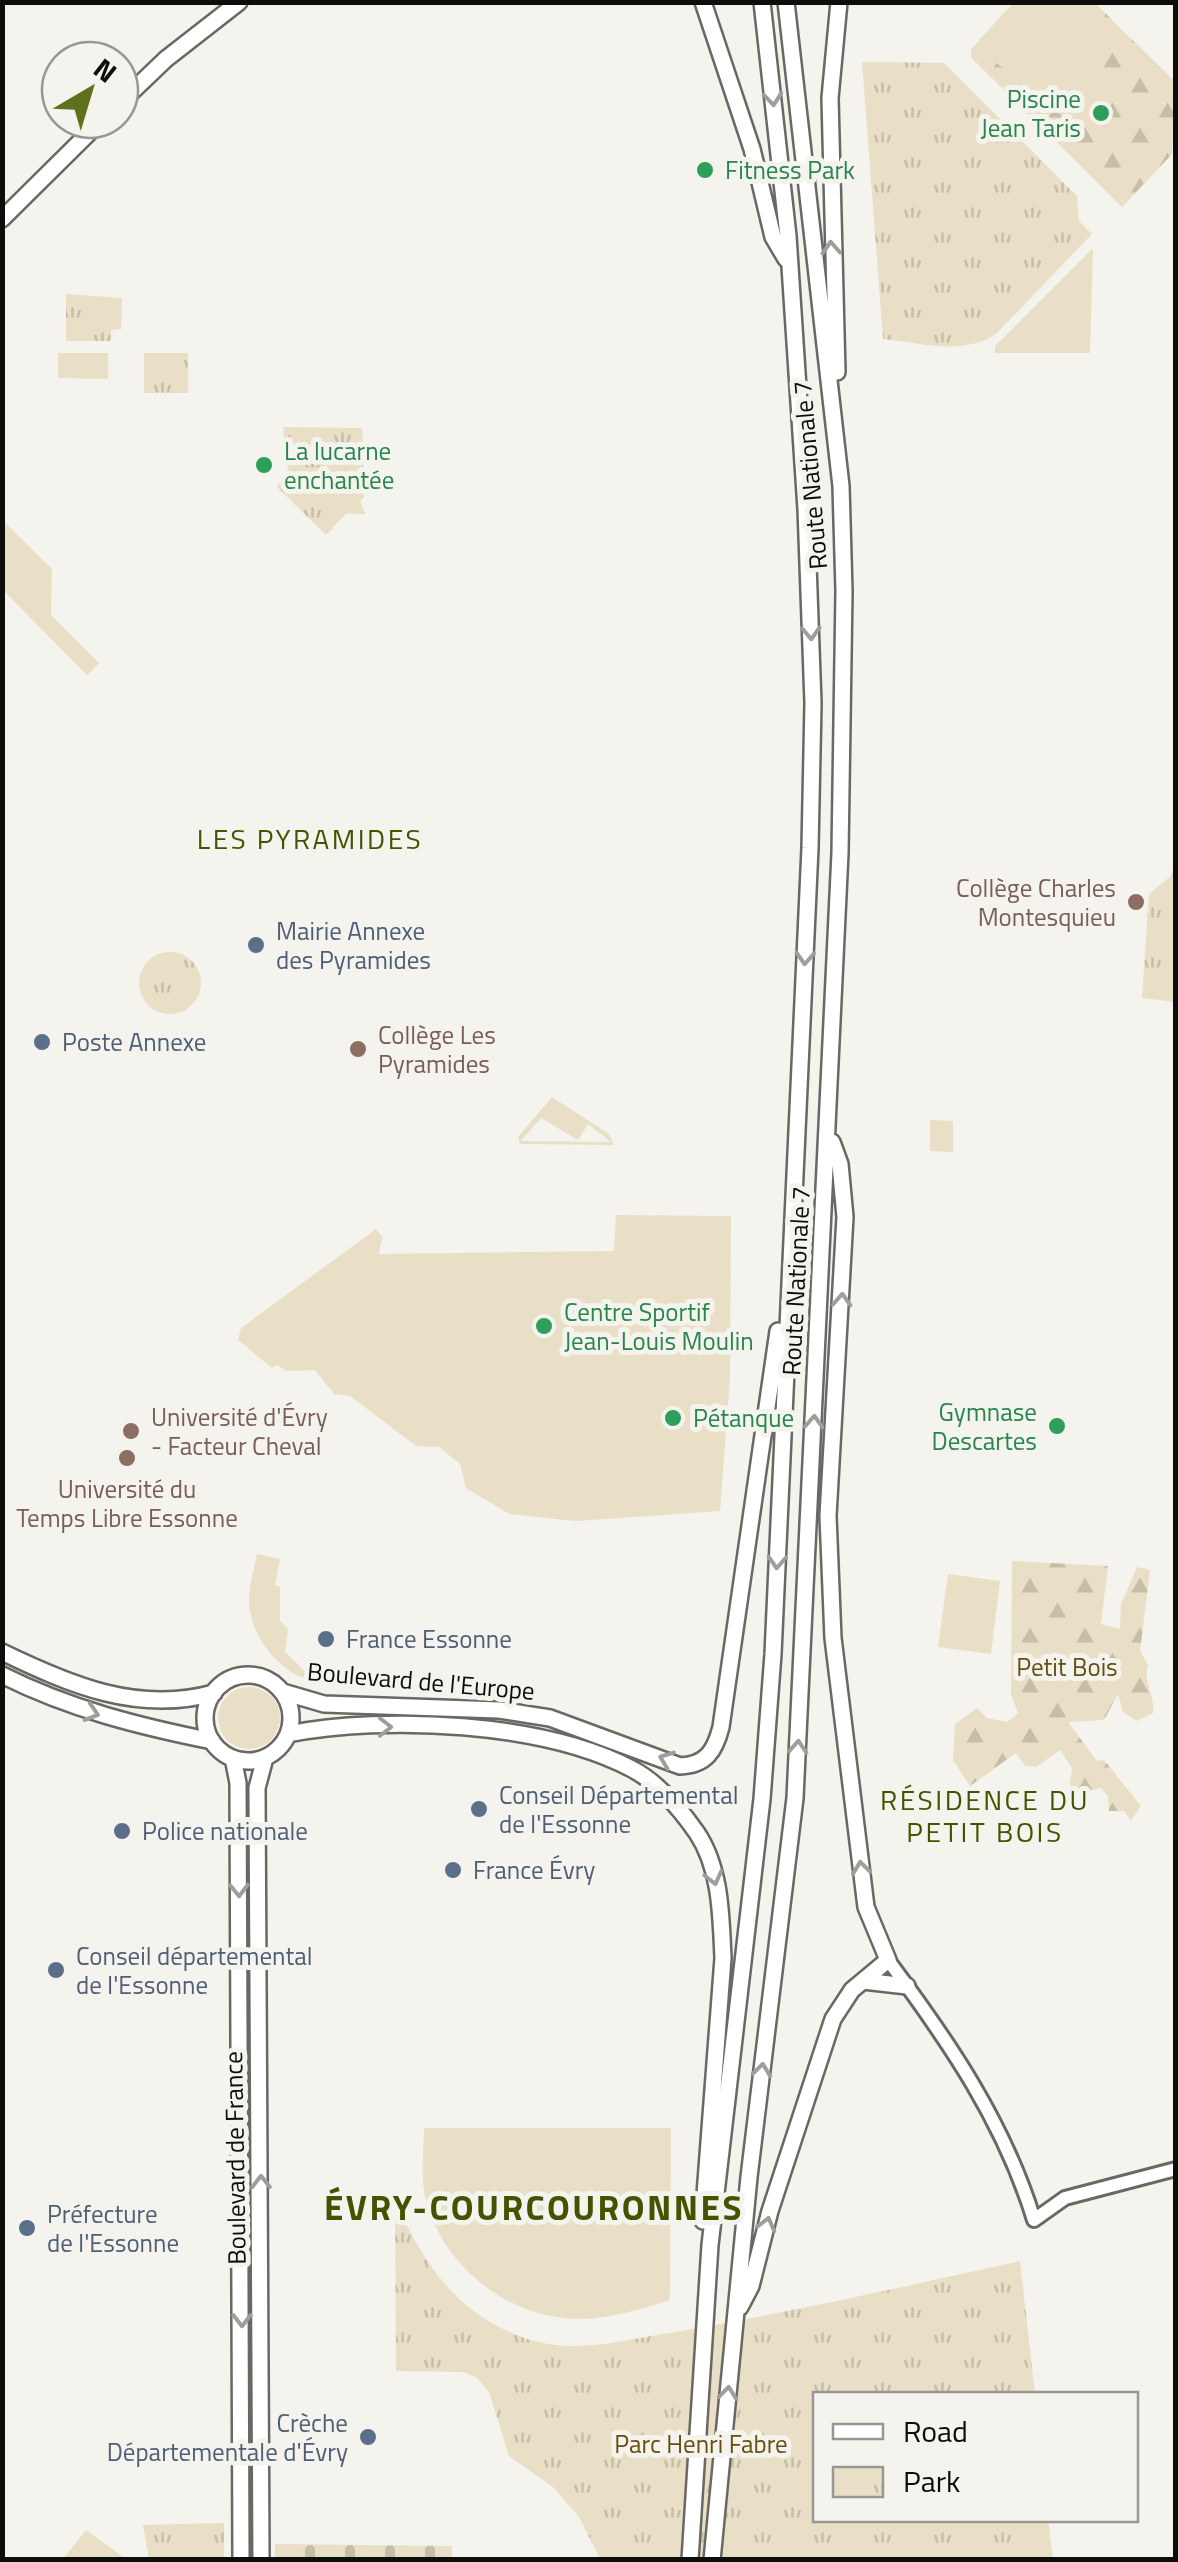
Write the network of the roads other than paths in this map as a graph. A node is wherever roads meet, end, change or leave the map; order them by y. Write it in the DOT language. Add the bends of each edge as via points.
graph roads {
  1 [pos="239,2"];
  2 [pos="702,2"];
  3 [pos="762,2"];
  4 [pos="786,2"];
  5 [pos="839,2"];
  6 [pos="140,84"];
  7 [pos="82,140"];
  8 [pos="2,218"];
  9 [pos="789,264"];
  10 [pos="841,486"];
  11 [pos="828,1134"];
  12 [pos="790,1295"];
  13 [pos="2,1652"];
  14 [pos="2,1674"];
  15 [pos="214,1692"];
  16 [pos="283,1692"];
  17 [pos="288,1734"];
  18 [pos="212,1741"];
  19 [pos="233,1758"];
  20 [pos="265,1758"];
  21 [pos="888,1960"];
  22 [pos="863,1981"];
  23 [pos="908,1986"];
  24 [pos="1176,2169"];
  25 [pos="710,2245"];
  26 [pos="735,2315"];
  27 [pos="241,2560"];
  28 [pos="260,2560"];
  29 [pos="690,2560"];
  30 [pos="712,2560"];
  1 -- 6 [label="main road"];
  2 -- 9 [label="main road" via="752,150 773,237"];
  3 -- 9 [label="main road, Route Nationale 7, one-way"];
  4 -- 10 [label="main road, Route Nationale 7"];
  10 -- 5 [label="main road, one-way" via="830,234 830,98"];
  7 -- 8 [label="main road"];
  9 -- 12 [label="main road, Route Nationale 7, one-way" via="813,703"];
  10 -- 11 [label="main road, Route Nationale 7" via="844,702"];
  21 -- 11 [label="main road, one-way" via="866,1907 833,1638 828,1516 845,1197"];
  26 -- 11 [label="main road, Route Nationale 7, one-way" via="795,1798"];
  12 -- 16 [label="main road, Boulevard de l'Europe, one-way" via="780,1311 729,1671 714,1748 702,1762 680,1766 554,1719 499,1710 324,1704"];
  12 -- 25 [label="main road, Route Nationale 7, one-way" via="762,1799"];
  13 -- 15 [label="main road" via="104,1694 154,1701"];
  14 -- 18 [label="main road, one-way" via="93,1714"];
  15 -- 16 [label="main road" via="246,1675"];
  15 -- 18 [label="main road" via="205,1720"];
  16 -- 17 [label="main road" via="291,1712"];
  17 -- 20 [label="main road"];
  17 -- 25 [label="main road, Boulevard de l'Europe, one-way" via="448,1727 575,1746 637,1771 669,1799 698,1835 714,1872 722,1958 703,2223"];
  18 -- 19 [label="main road"];
  19 -- 20 [label="main road"];
  19 -- 27 [label="main road, Boulevard de France, one-way" via="241,2040"];
  28 -- 20 [label="main road, Boulevard de France, one-way" via="258,1788"];
  21 -- 22 [label="main road"];
  21 -- 23 [label="street"];
  22 -- 23 [label="main road"];
  26 -- 22 [label="main road, one-way" via="752,2286 832,2019"];
  23 -- 24 [label="street" via="974,2082 1020,2174 1034,2220 1066,2198"];
  25 -- 29 [label="main road, Route Nationale 7"];
  30 -- 26 [label="main road, Route Nationale 7, one-way"];
}
